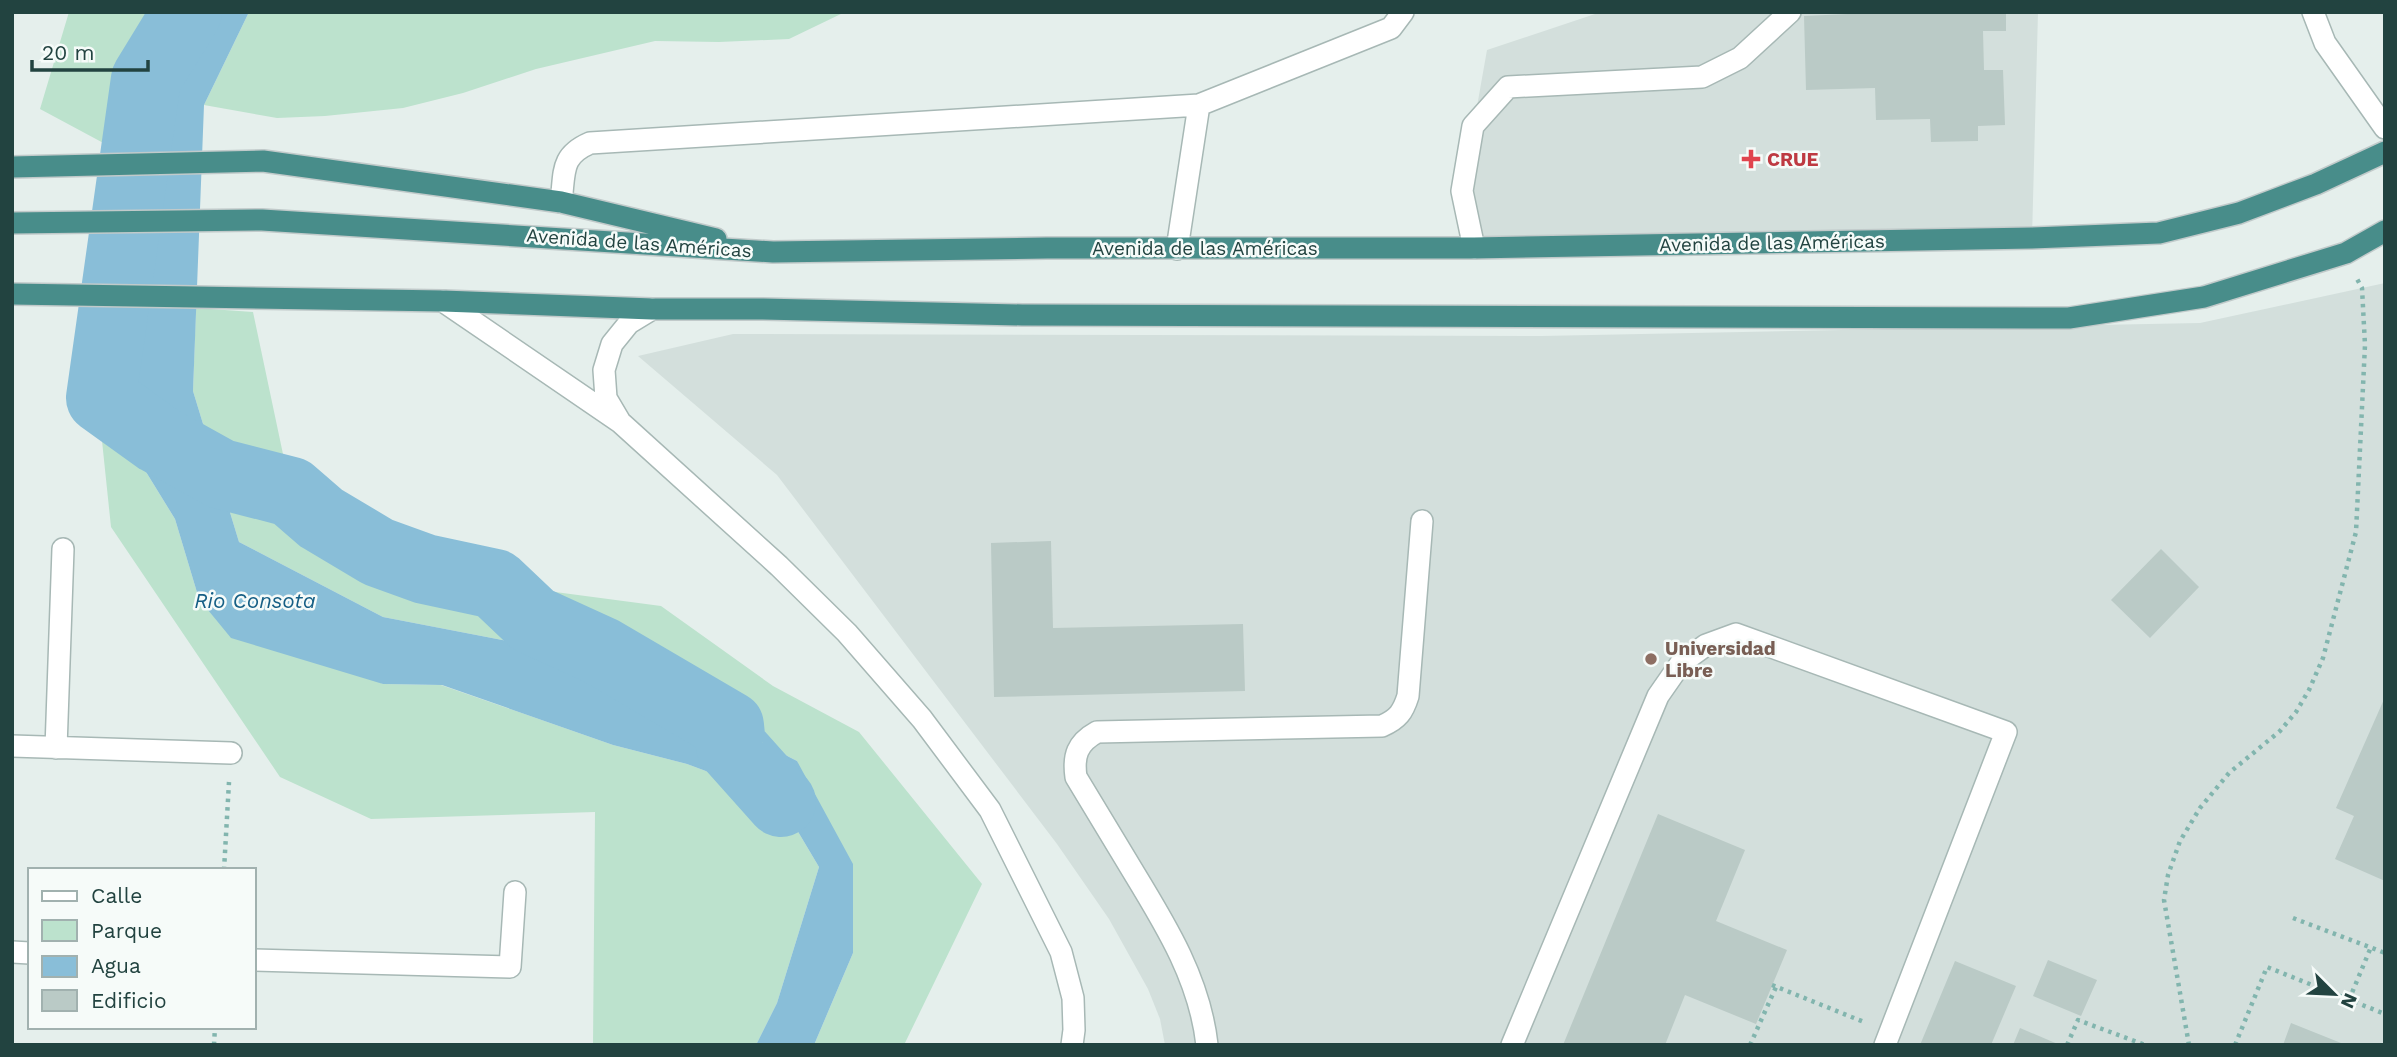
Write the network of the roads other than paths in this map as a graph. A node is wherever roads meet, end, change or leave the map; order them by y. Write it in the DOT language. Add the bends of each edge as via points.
graph roads {
  1 [pos="1403,12"];
  2 [pos="1790,12"];
  3 [pos="2313,12"];
  4 [pos="1199,105"];
  5 [pos="2385,128"];
  6 [pos="2385,152"];
  7 [pos="12,167"];
  8 [pos="561,202"];
  9 [pos="12,223"];
  10 [pos="2385,231"];
  11 [pos="1177,248"];
  12 [pos="1474,248"];
  13 [pos="773,252"];
  14 [pos="12,294"];
  15 [pos="443,301"];
  16 [pos="652,309"];
  17 [pos="620,422"];
  18 [pos="1422,521"];
  19 [pos="63,549"];
  20 [pos="12,746"];
  21 [pos="56,748"];
  22 [pos="231,753"];
  23 [pos="515,892"];
  24 [pos="256,960"];
  25 [pos="1887,1039"];
  26 [pos="1072,1045"];
  27 [pos="1208,1045"];
  28 [pos="1512,1045"];
  1 -- 4 [label="street" via="1391,27"];
  2 -- 12 [label="street" via="1740,58 1702,78 1508,87 1473,127 1462,191"];
  3 -- 5 [label="street" via="2325,43"];
  4 -- 8 [label="street" via="590,143 567,160"];
  4 -- 11 [label="street"];
  6 -- 12 [label="highway, Avenida de las Américas" via="2239,213 2159,233"];
  7 -- 8 [label="highway" via="264,161"];
  8 -- 13 [label="highway"];
  9 -- 13 [label="highway, Avenida de las Américas" via="262,220"];
  10 -- 16 [label="highway" via="2346,253 2204,297 2069,318 1022,315"];
  11 -- 12 [label="highway, Avenida de las Américas"];
  11 -- 13 [label="highway, Avenida de las Américas"];
  14 -- 15 [label="highway"];
  15 -- 16 [label="highway"];
  15 -- 17 [label="street"];
  16 -- 17 [label="street" via="629,323 612,344 604,370 607,398"];
  17 -- 26 [label="street" via="848,633 922,719 990,810 1067,968 1073,998"];
  18 -- 27 [label="street" via="1408,696 1395,720 1382,726 1097,732 1077,748 1076,777 1187,968"];
  19 -- 21 [label="street"];
  20 -- 21 [label="street"];
  21 -- 22 [label="street"];
  23 -- 24 [label="street" via="510,967"];
  25 -- 28 [label="street" via="2006,732 1736,634 1706,645 1681,663 1658,696"];
}
